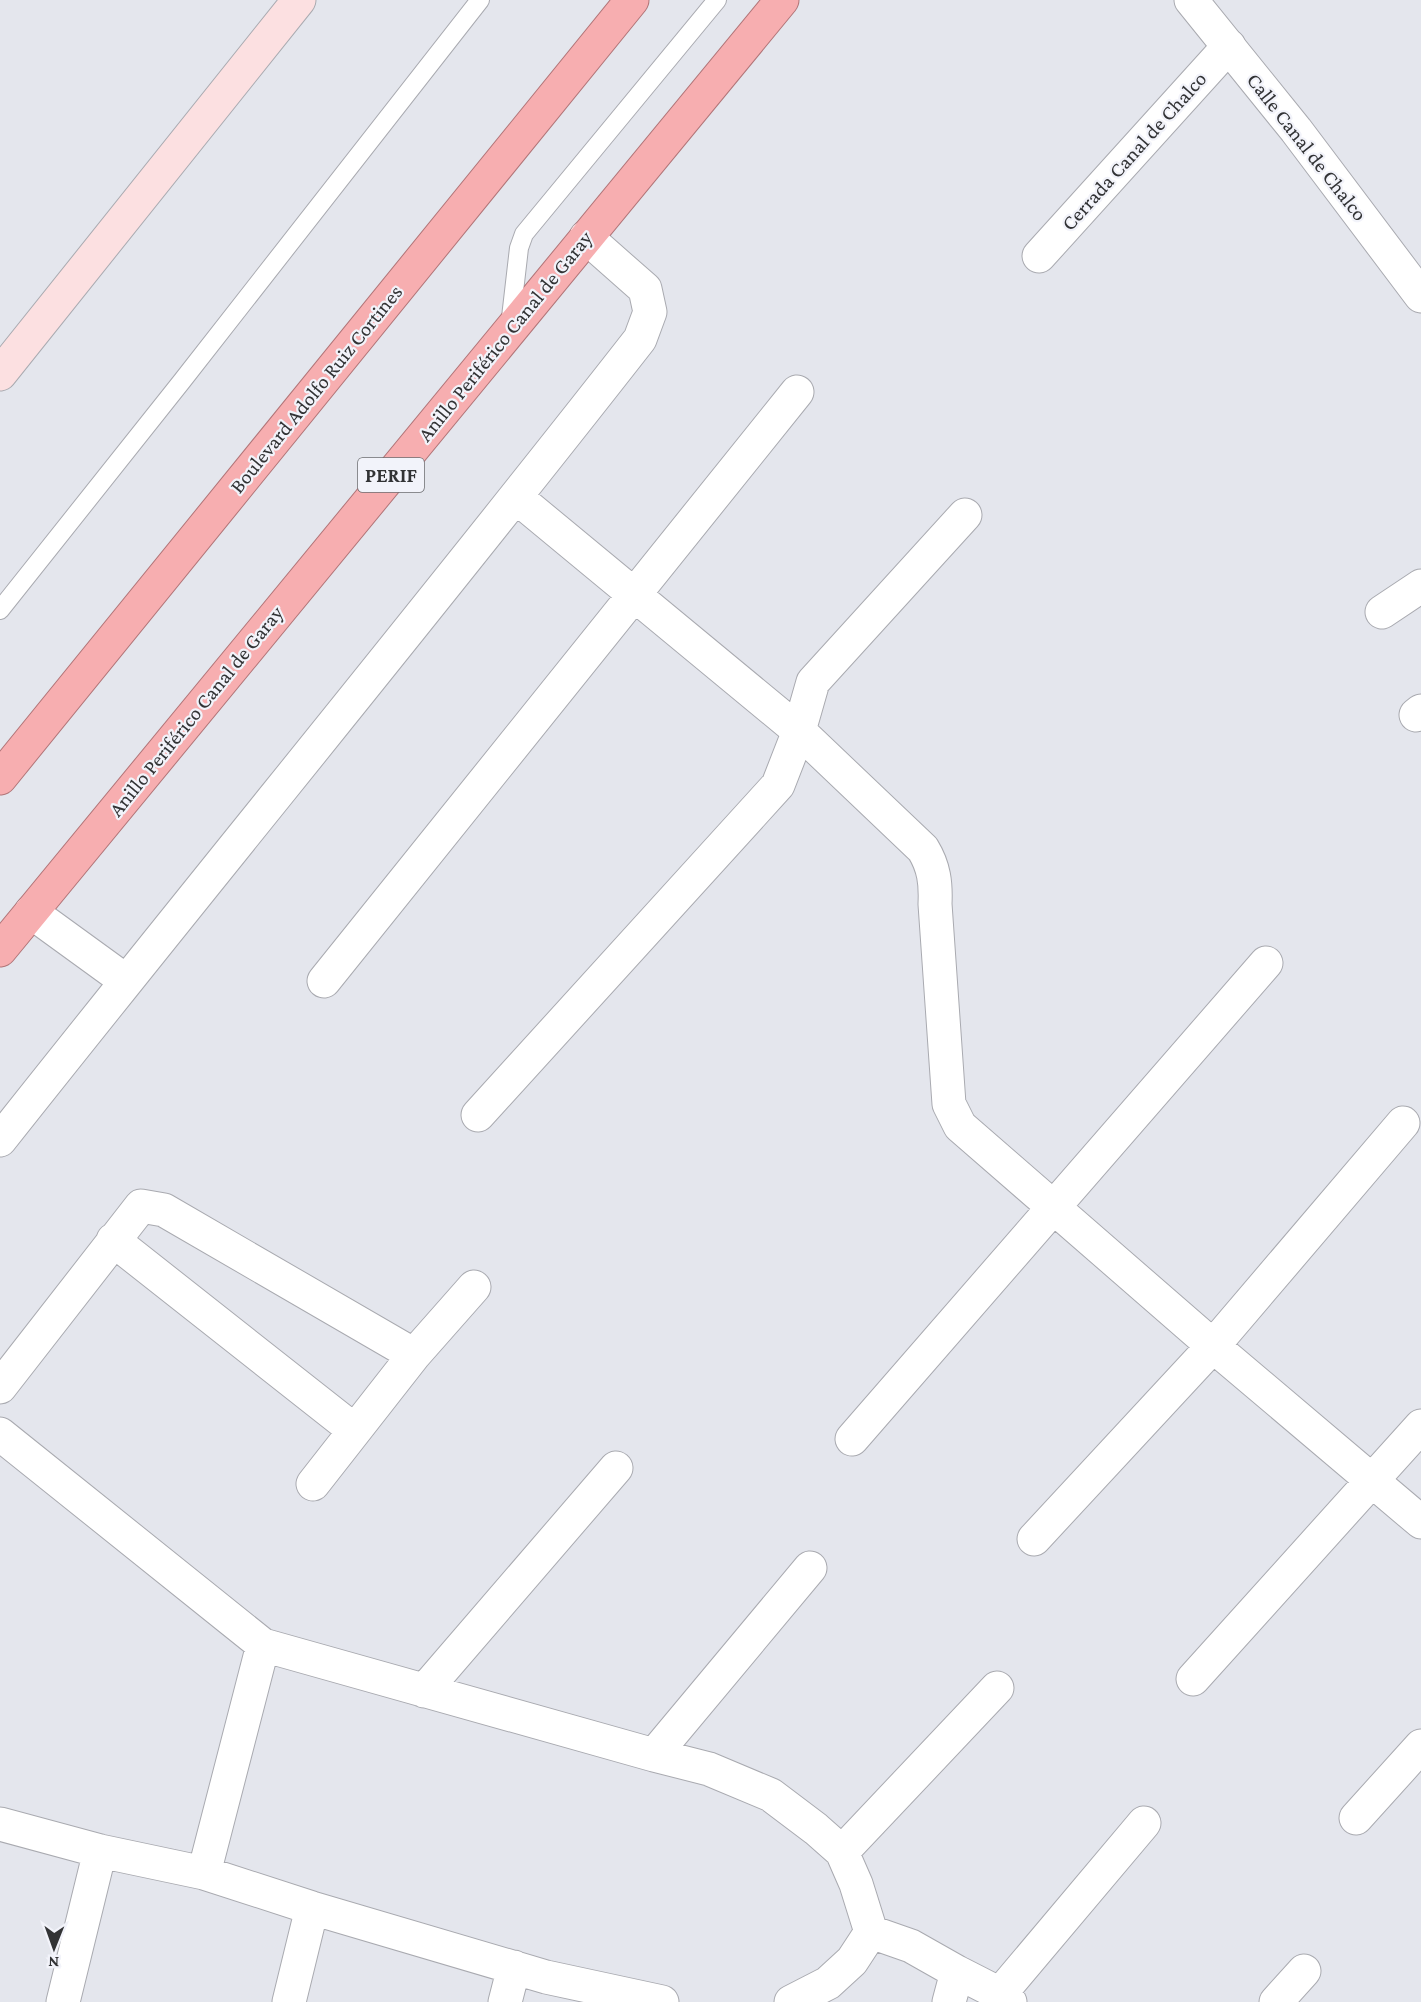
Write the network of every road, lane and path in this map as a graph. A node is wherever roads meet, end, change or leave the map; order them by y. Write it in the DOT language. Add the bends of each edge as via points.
graph roads {
  1 [pos="299,0"];
  2 [pos="480,0"];
  3 [pos="632,0"];
  4 [pos="717,0"];
  5 [pos="782,0"];
  6 [pos="1191,0"];
  7 [pos="1229,46"];
  8 [pos="586,237"];
  9 [pos="1039,256"];
  10 [pos="1421,296"];
  11 [pos="510,330"];
  12 [pos="0,374"];
  13 [pos="797,392"];
  14 [pos="516,497"];
  15 [pos="965,515"];
  16 [pos="1421,586"];
  17 [pos="634,595"];
  18 [pos="0,610"];
  19 [pos="1382,612"];
  20 [pos="799,731"];
  21 [pos="0,778"];
  22 [pos="31,912"];
  23 [pos="0,950"];
  24 [pos="1266,963"];
  25 [pos="126,981"];
  26 [pos="324,981"];
  27 [pos="478,1115"];
  28 [pos="1402,1123"];
  29 [pos="0,1140"];
  30 [pos="1054,1206"];
  31 [pos="113,1240"];
  32 [pos="474,1287"];
  33 [pos="1213,1346"];
  34 [pos="414,1355"];
  35 [pos="0,1387"];
  36 [pos="1421,1426"];
  37 [pos="354,1430"];
  38 [pos="0,1434"];
  39 [pos="852,1439"];
  40 [pos="616,1468"];
  41 [pos="1373,1480"];
  42 [pos="314,1484"];
  43 [pos="1421,1522"];
  44 [pos="1034,1539"];
  45 [pos="810,1568"];
  46 [pos="263,1645"];
  47 [pos="1193,1679"];
  48 [pos="997,1688"];
  49 [pos="424,1691"];
  50 [pos="1421,1746"];
  51 [pos="654,1755"];
  52 [pos="1356,1818"];
  53 [pos="1144,1823"];
  54 [pos="0,1824"];
  55 [pos="100,1851"];
  56 [pos="842,1852"];
  57 [pos="204,1873"];
  58 [pos="312,1908"];
  59 [pos="871,1932"];
  60 [pos="514,1966"];
  61 [pos="1304,1971"];
  62 [pos="953,1987"];
  63 [pos="1005,1998"];
  64 [pos="63,2002"];
  65 [pos="289,2002"];
  66 [pos="505,2002"];
  67 [pos="662,2002"];
  68 [pos="791,2002"];
  69 [pos="1276,2002"];
  1 -- 12 [label="main road"];
  2 -- 18 [label="lane"];
  3 -- 21 [label="highway, Boulevard Adolfo Ruiz Cortines"];
  4 -- 11 [label="lane" via="524,234"];
  5 -- 8 [label="highway, Anillo Periférico Canal de Garay / PERIF"];
  6 -- 7 [label="street, Calle Canal de Chalco"];
  7 -- 9 [label="street, Cerrada Canal de Chalco"];
  7 -- 10 [label="street, Calle Canal de Chalco"];
  8 -- 11 [label="highway, Anillo Periférico Canal de Garay / PERIF"];
  8 -- 14 [label="street" via="645,289 650,312 640,339"];
  11 -- 22 [label="highway, Anillo Periférico Canal de Garay / PERIF"];
  13 -- 17 [label="street"];
  14 -- 17 [label="street"];
  14 -- 25 [label="street"];
  15 -- 20 [label="street" via="813,682"];
  16 -- 19 [label="street"];
  17 -- 20 [label="street"];
  17 -- 26 [label="street"];
  20 -- 27 [label="street" via="778,784"];
  20 -- 30 [label="street" via="928,858 936,886 949,1104 960,1126"];
  22 -- 23 [label="highway, Anillo Periférico Canal de Garay / PERIF"];
  22 -- 25 [label="street"];
  24 -- 30 [label="street"];
  25 -- 29 [label="street"];
  28 -- 33 [label="street"];
  30 -- 33 [label="street"];
  30 -- 39 [label="street"];
  31 -- 34 [label="street" via="141,1206 164,1210"];
  31 -- 35 [label="street"];
  31 -- 37 [label="street"];
  32 -- 34 [label="street"];
  33 -- 41 [label="street"];
  33 -- 44 [label="street"];
  34 -- 37 [label="street"];
  36 -- 41 [label="street"];
  37 -- 42 [label="street"];
  38 -- 46 [label="street"];
  40 -- 49 [label="street"];
  41 -- 43 [label="street"];
  41 -- 47 [label="street"];
  45 -- 51 [label="street"];
  46 -- 49 [label="street"];
  46 -- 57 [label="street"];
  48 -- 56 [label="street"];
  49 -- 51 [label="street"];
  50 -- 52 [label="street"];
  51 -- 56 [label="street" via="709,1769 771,1795"];
  53 -- 63 [label="street"];
  54 -- 55 [label="street"];
  55 -- 57 [label="street"];
  55 -- 64 [label="street"];
  56 -- 59 [label="street"];
  57 -- 58 [label="street"];
  58 -- 60 [label="street"];
  58 -- 65 [label="street"];
  59 -- 62 [label="street" via="911,1946"];
  59 -- 68 [label="street" via="852,1961 828,1983"];
  60 -- 66 [label="street"];
  60 -- 67 [label="street" via="546,1977"];
  61 -- 69 [label="street"];
  62 -- 63 [label="street"];
}
